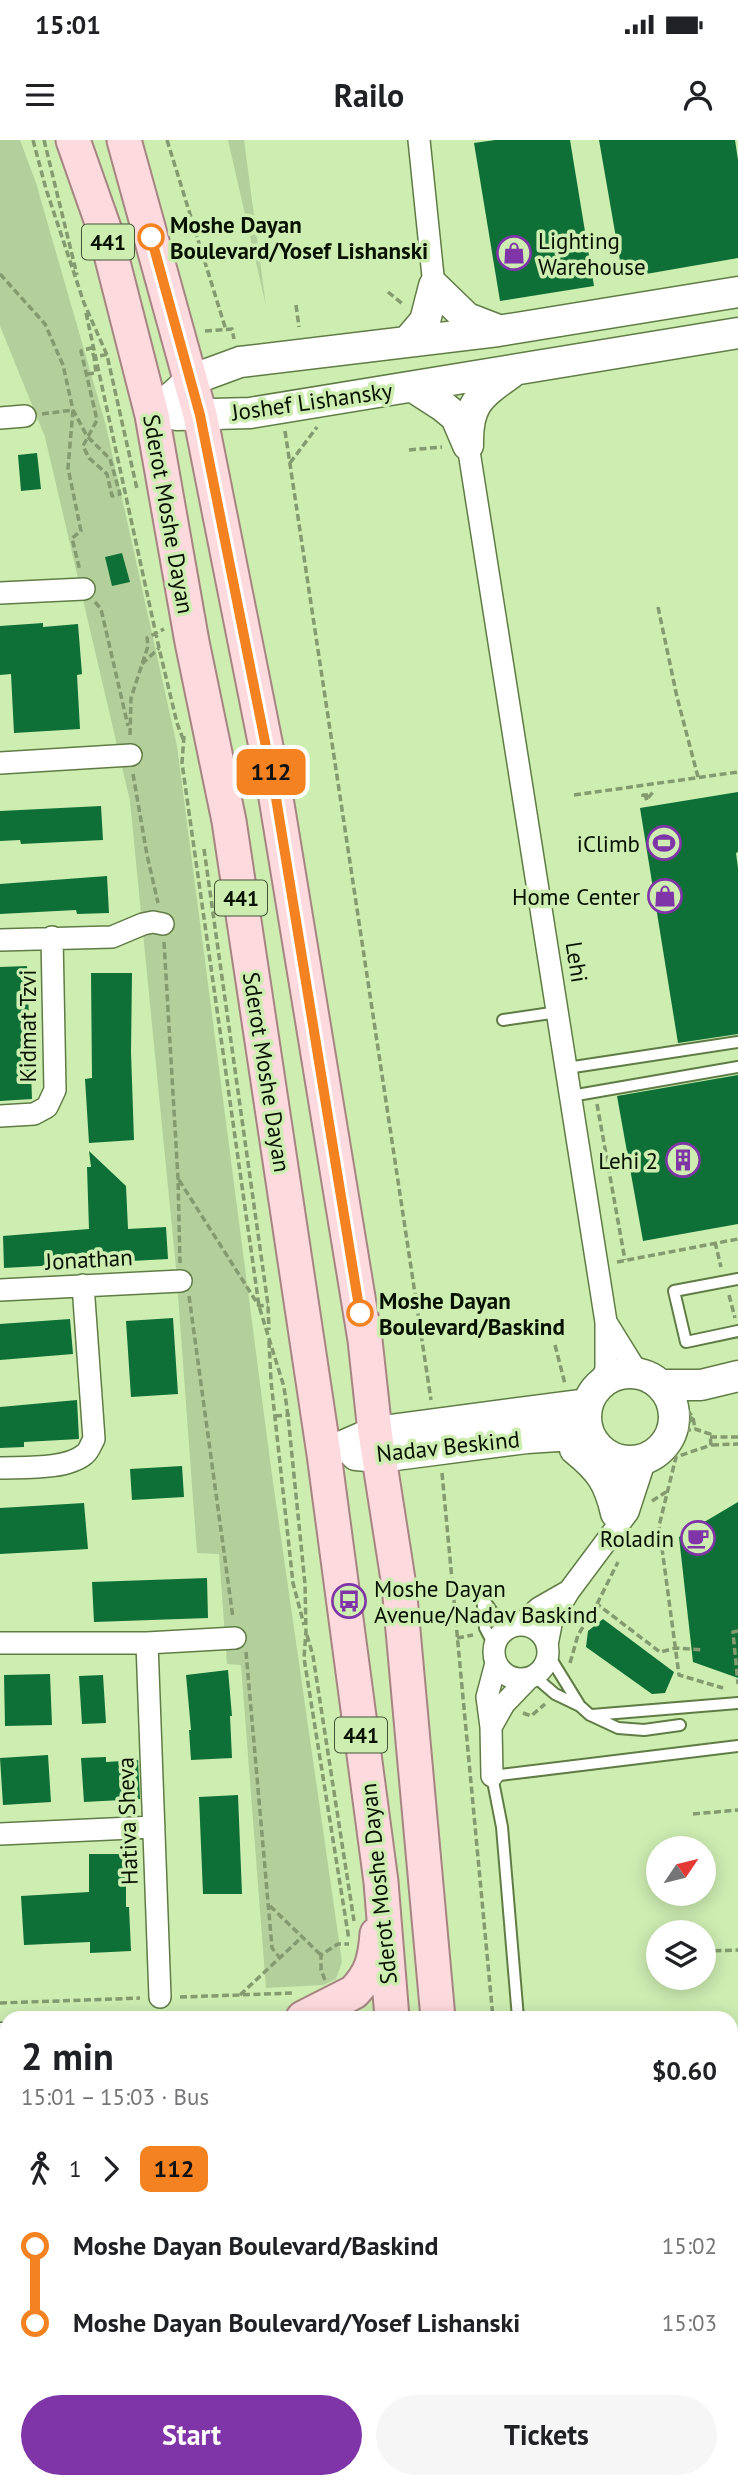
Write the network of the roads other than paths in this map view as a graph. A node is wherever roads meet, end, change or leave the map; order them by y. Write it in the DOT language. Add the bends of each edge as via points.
graph roads {
  1 [pos="73,140"];
  2 [pos="124,140"];
  3 [pos="419,140"];
  4 [pos="434,286"];
  5 [pos="738,292"];
  6 [pos="498,331"];
  7 [pos="738,333"];
  8 [pos="408,341"];
  9 [pos="514,371"];
  10 [pos="191,380"];
  11 [pos="413,387"];
  12 [pos="152,415"];
  13 [pos="200,415"];
  14 [pos="25,416"];
  15 [pos="0,418"];
  16 [pos="468,445"];
  17 [pos="84,589"];
  18 [pos="0,593"];
  19 [pos="131,755"];
  20 [pos="0,763"];
  21 [pos="158,923"];
  22 [pos="52,937"];
  23 [pos="0,940"];
  24 [pos="558,1012"];
  25 [pos="503,1020"];
  26 [pos="738,1042"];
  27 [pos="567,1068"];
  28 [pos="738,1068"];
  29 [pos="571,1096"];
  30 [pos="0,1116"];
  31 [pos="738,1279"];
  32 [pos="178,1281"];
  33 [pos="83,1285"];
  34 [pos="0,1290"];
  35 [pos="606,1322"];
  36 [pos="738,1331"];
  37 [pos="738,1377"];
  38 [pos="651,1380"];
  39 [pos="584,1392"];
  40 [pos="738,1395"];
  41 [pos="684,1427"];
  42 [pos="589,1434"];
  43 [pos="535,1437"];
  44 [pos="378,1445"];
  45 [pos="324,1454"];
  46 [pos="634,1465"];
  47 [pos="0,1468"];
  48 [pos="616,1513"];
  49 [pos="599,1551"];
  50 [pos="569,1591"];
  51 [pos="516,1625"];
  52 [pos="229,1639"];
  53 [pos="0,1643"];
  54 [pos="147,1643"];
  55 [pos="547,1649"];
  56 [pos="495,1654"];
  57 [pos="531,1678"];
  58 [pos="738,1703"];
  59 [pos="580,1706"];
  60 [pos="590,1715"];
  61 [pos="680,1725"];
  62 [pos="491,1727"];
  63 [pos="738,1748"];
  64 [pos="492,1776"];
  65 [pos="154,1826"];
  66 [pos="0,1835"];
  67 [pos="381,1882"];
  68 [pos="160,1997"];
  69 [pos="317,2011"];
  70 [pos="391,2011"];
  71 [pos="437,2011"];
  72 [pos="517,2011"];
  1 -- 12 [label="main road, Sderot Moshe Dayan / 441" via="105,231"];
  2 -- 10 [label="main road, Sderot Moshe Dayan / 441"];
  3 -- 4 [label="street"];
  4 -- 6 [label="main road" via="467,318"];
  4 -- 8 [label="main road" via="425,321"];
  5 -- 6 [label="main road, Joshef Lishansky"];
  6 -- 8 [label="main road, Joshef Lishansky"];
  7 -- 9 [label="main road, Joshef Lishansky"];
  8 -- 10 [label="main road, Joshef Lishansky" via="240,362"];
  9 -- 11 [label="main road, Joshef Lishansky"];
  9 -- 16 [label="main road" via="475,404 468,421"];
  10 -- 12 [label="main road, Joshef Lishansky"];
  10 -- 13 [label="main road, Sderot Moshe Dayan / 441"];
  11 -- 13 [label="main road, Joshef Lishansky" via="250,413"];
  11 -- 16 [label="main road" via="456,417"];
  12 -- 13 [label="main road, Joshef Lishansky"];
  12 -- 45 [label="main road, Sderot Moshe Dayan / 441" via="229,821"];
  13 -- 44 [label="main road, Sderot Moshe Dayan / 441" via="275,792 365,1340"];
  14 -- 15 [label="street"];
  16 -- 24 [label="street, Lehi"];
  17 -- 18 [label="street"];
  19 -- 20 [label="street"];
  21 -- 22 [label="street" via="112,936"];
  22 -- 23 [label="street"];
  22 -- 30 [label="street, Kidmat Tzvi" via="55,1090 47,1107 34,1114"];
  24 -- 25 [label="lane"];
  24 -- 27 [label="street, Lehi"];
  26 -- 27 [label="lane"];
  27 -- 29 [label="street, Lehi"];
  28 -- 29 [label="lane"];
  29 -- 35 [label="street, Lehi"];
  31 -- 36 [label="lane" via="674,1291 686,1342"];
  32 -- 33 [label="street, Jonathan"];
  33 -- 34 [label="street, Jonathan"];
  33 -- 47 [label="street" via="93,1439 86,1454 69,1462"];
  35 -- 38 [label="street, Lehi" via="632,1364"];
  35 -- 39 [label="street, Lehi" via="606,1369"];
  37 -- 38 [label="main road" via="701,1385"];
  38 -- 39 [label="main road" via="634,1373 618,1374"];
  38 -- 41 [label="main road" via="670,1398"];
  39 -- 42 [label="main road"];
  39 -- 44 [label="main road, Nadav Beskind"];
  40 -- 41 [label="main road" via="687,1411"];
  41 -- 46 [label="main road" via="657,1452"];
  42 -- 43 [label="main road, Nadav Beskind"];
  42 -- 46 [label="main road" via="604,1454"];
  43 -- 44 [label="main road, Nadav Beskind" via="440,1450"];
  43 -- 48 [label="main road" via="569,1444 593,1463 606,1479"];
  44 -- 45 [label="main road, Nadav Beskind"];
  44 -- 71 [label="main road, Sderot Moshe Dayan / 441" via="399,1586"];
  45 -- 67 [label="main road, Sderot Moshe Dayan / 441"];
  46 -- 48 [label="street" via="624,1474"];
  46 -- 49 [label="street" via="628,1512"];
  48 -- 49 [label="street"];
  49 -- 50 [label="street"];
  50 -- 51 [label="street"];
  50 -- 55 [label="street" via="552,1619"];
  51 -- 55 [label="street" via="537,1630"];
  51 -- 56 [label="street" via="498,1637"];
  51 -- 56 [label="lane" via="495,1616 482,1597 485,1628"];
  52 -- 54 [label="street"];
  53 -- 54 [label="street"];
  54 -- 65 [label="street, Hativa Sheva"];
  55 -- 57 [label="street" via="545,1662"];
  55 -- 59 [label="lane"];
  56 -- 57 [label="street" via="508,1676"];
  56 -- 62 [label="street" via="487,1697"];
  57 -- 59 [label="lane"];
  57 -- 62 [label="street" via="503,1704"];
  58 -- 60 [label="lane"];
  59 -- 60 [label="lane"];
  60 -- 61 [label="lane" via="618,1728"];
  62 -- 64 [label="street"];
  63 -- 64 [label="lane"];
  64 -- 72 [label="lane" via="502,1827"];
  65 -- 66 [label="street"];
  65 -- 68 [label="street, Hativa Sheva"];
  67 -- 69 [label="main road" via="375,1961 354,1992"];
  67 -- 70 [label="main road, Sderot Moshe Dayan / 441"];
}
